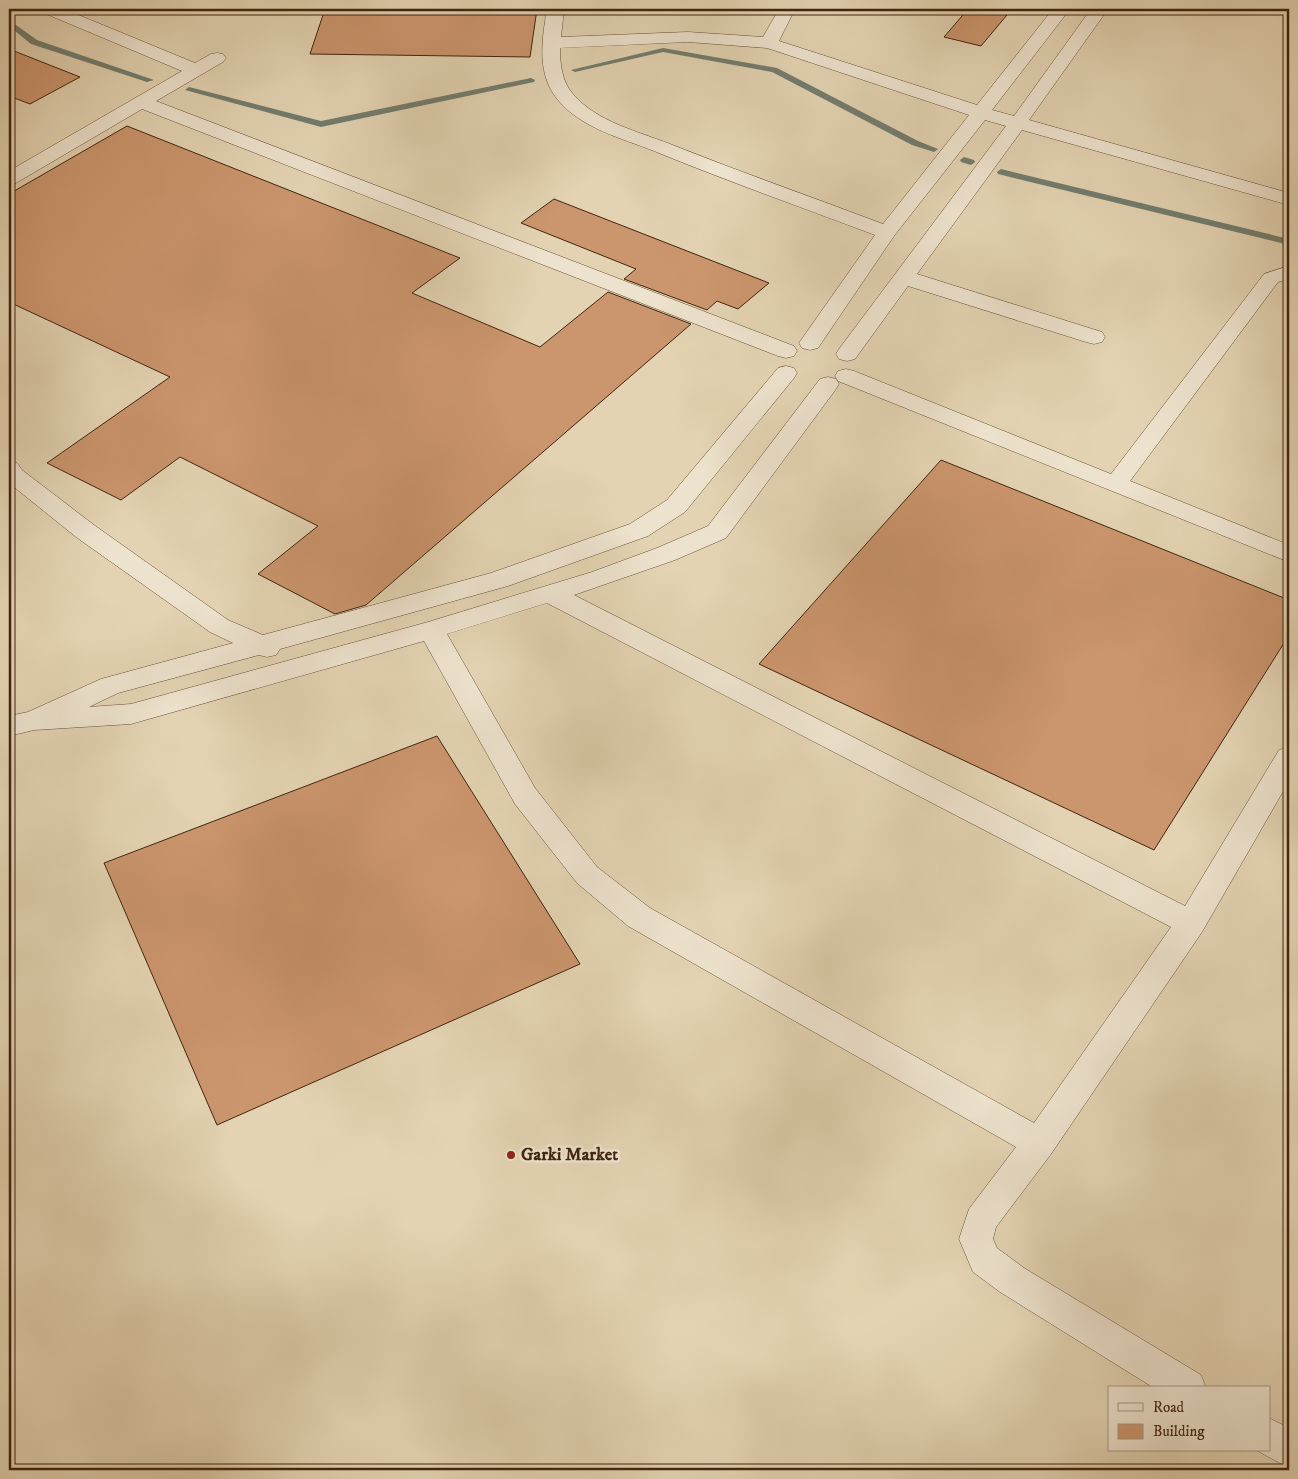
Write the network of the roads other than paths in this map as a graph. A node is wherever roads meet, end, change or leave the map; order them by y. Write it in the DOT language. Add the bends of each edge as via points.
graph roads {
  1 [pos="50,9"];
  2 [pos="555,9"];
  3 [pos="787,9"];
  4 [pos="1062,9"];
  5 [pos="1100,9"];
  6 [pos="552,43"];
  7 [pos="769,43"];
  8 [pos="217,58"];
  9 [pos="196,70"];
  10 [pos="141,102"];
  11 [pos="982,113"];
  12 [pos="1018,123"];
  13 [pos="9,179"];
  14 [pos="1289,199"];
  15 [pos="887,232"];
  16 [pos="1289,272"];
  17 [pos="904,277"];
  18 [pos="1094,337"];
  19 [pos="810,342"];
  20 [pos="786,362"];
  21 [pos="840,371"];
  22 [pos="9,468"];
  23 [pos="1115,486"];
  24 [pos="1289,554"];
  25 [pos="550,594"];
  26 [pos="431,630"];
  27 [pos="261,645"];
  28 [pos="302,665"];
  29 [pos="21,723"];
  30 [pos="1289,757"];
  31 [pos="1191,923"];
  32 [pos="1039,1143"];
  33 [pos="1185,1386"];
  34 [pos="1270,1438"];
  35 [pos="1289,1449"];
  1 -- 9 [label="street"];
  2 -- 6 [label="street"];
  3 -- 7 [label="street"];
  4 -- 11 [label="street"];
  5 -- 12 [label="street"];
  6 -- 7 [label="street" via="707,36"];
  6 -- 15 [label="street" via="550,64 565,97 603,124"];
  7 -- 11 [label="street"];
  8 -- 9 [label="street"];
  9 -- 10 [label="street"];
  10 -- 13 [label="street"];
  10 -- 20 [label="street"];
  11 -- 12 [label="street"];
  11 -- 15 [label="street"];
  12 -- 14 [label="street"];
  12 -- 17 [label="street"];
  15 -- 19 [label="street"];
  16 -- 23 [label="street" via="1271,278"];
  17 -- 18 [label="street"];
  17 -- 21 [label="street"];
  19 -- 20 [label="street" via="796,345"];
  19 -- 21 [label="street" via="837,347"];
  20 -- 21 [label="street" via="804,383"];
  20 -- 27 [label="street" via="676,506 639,530 499,580"];
  21 -- 23 [label="street"];
  21 -- 25 [label="street" via="717,532 620,571"];
  22 -- 27 [label="street" via="12,474 85,531 219,626"];
  23 -- 24 [label="street"];
  25 -- 26 [label="street"];
  25 -- 31 [label="street"];
  26 -- 28 [label="street"];
  26 -- 32 [label="street" via="525,796 587,875 639,918"];
  27 -- 28 [label="street"];
  27 -- 29 [label="street" via="110,686"];
  28 -- 29 [label="street" via="132,714"];
  30 -- 31 [label="street"];
  31 -- 32 [label="street"];
  32 -- 33 [label="street" via="981,1220 976,1239 985,1260 1012,1280"];
  34 -- 35 [label="street"];
}
